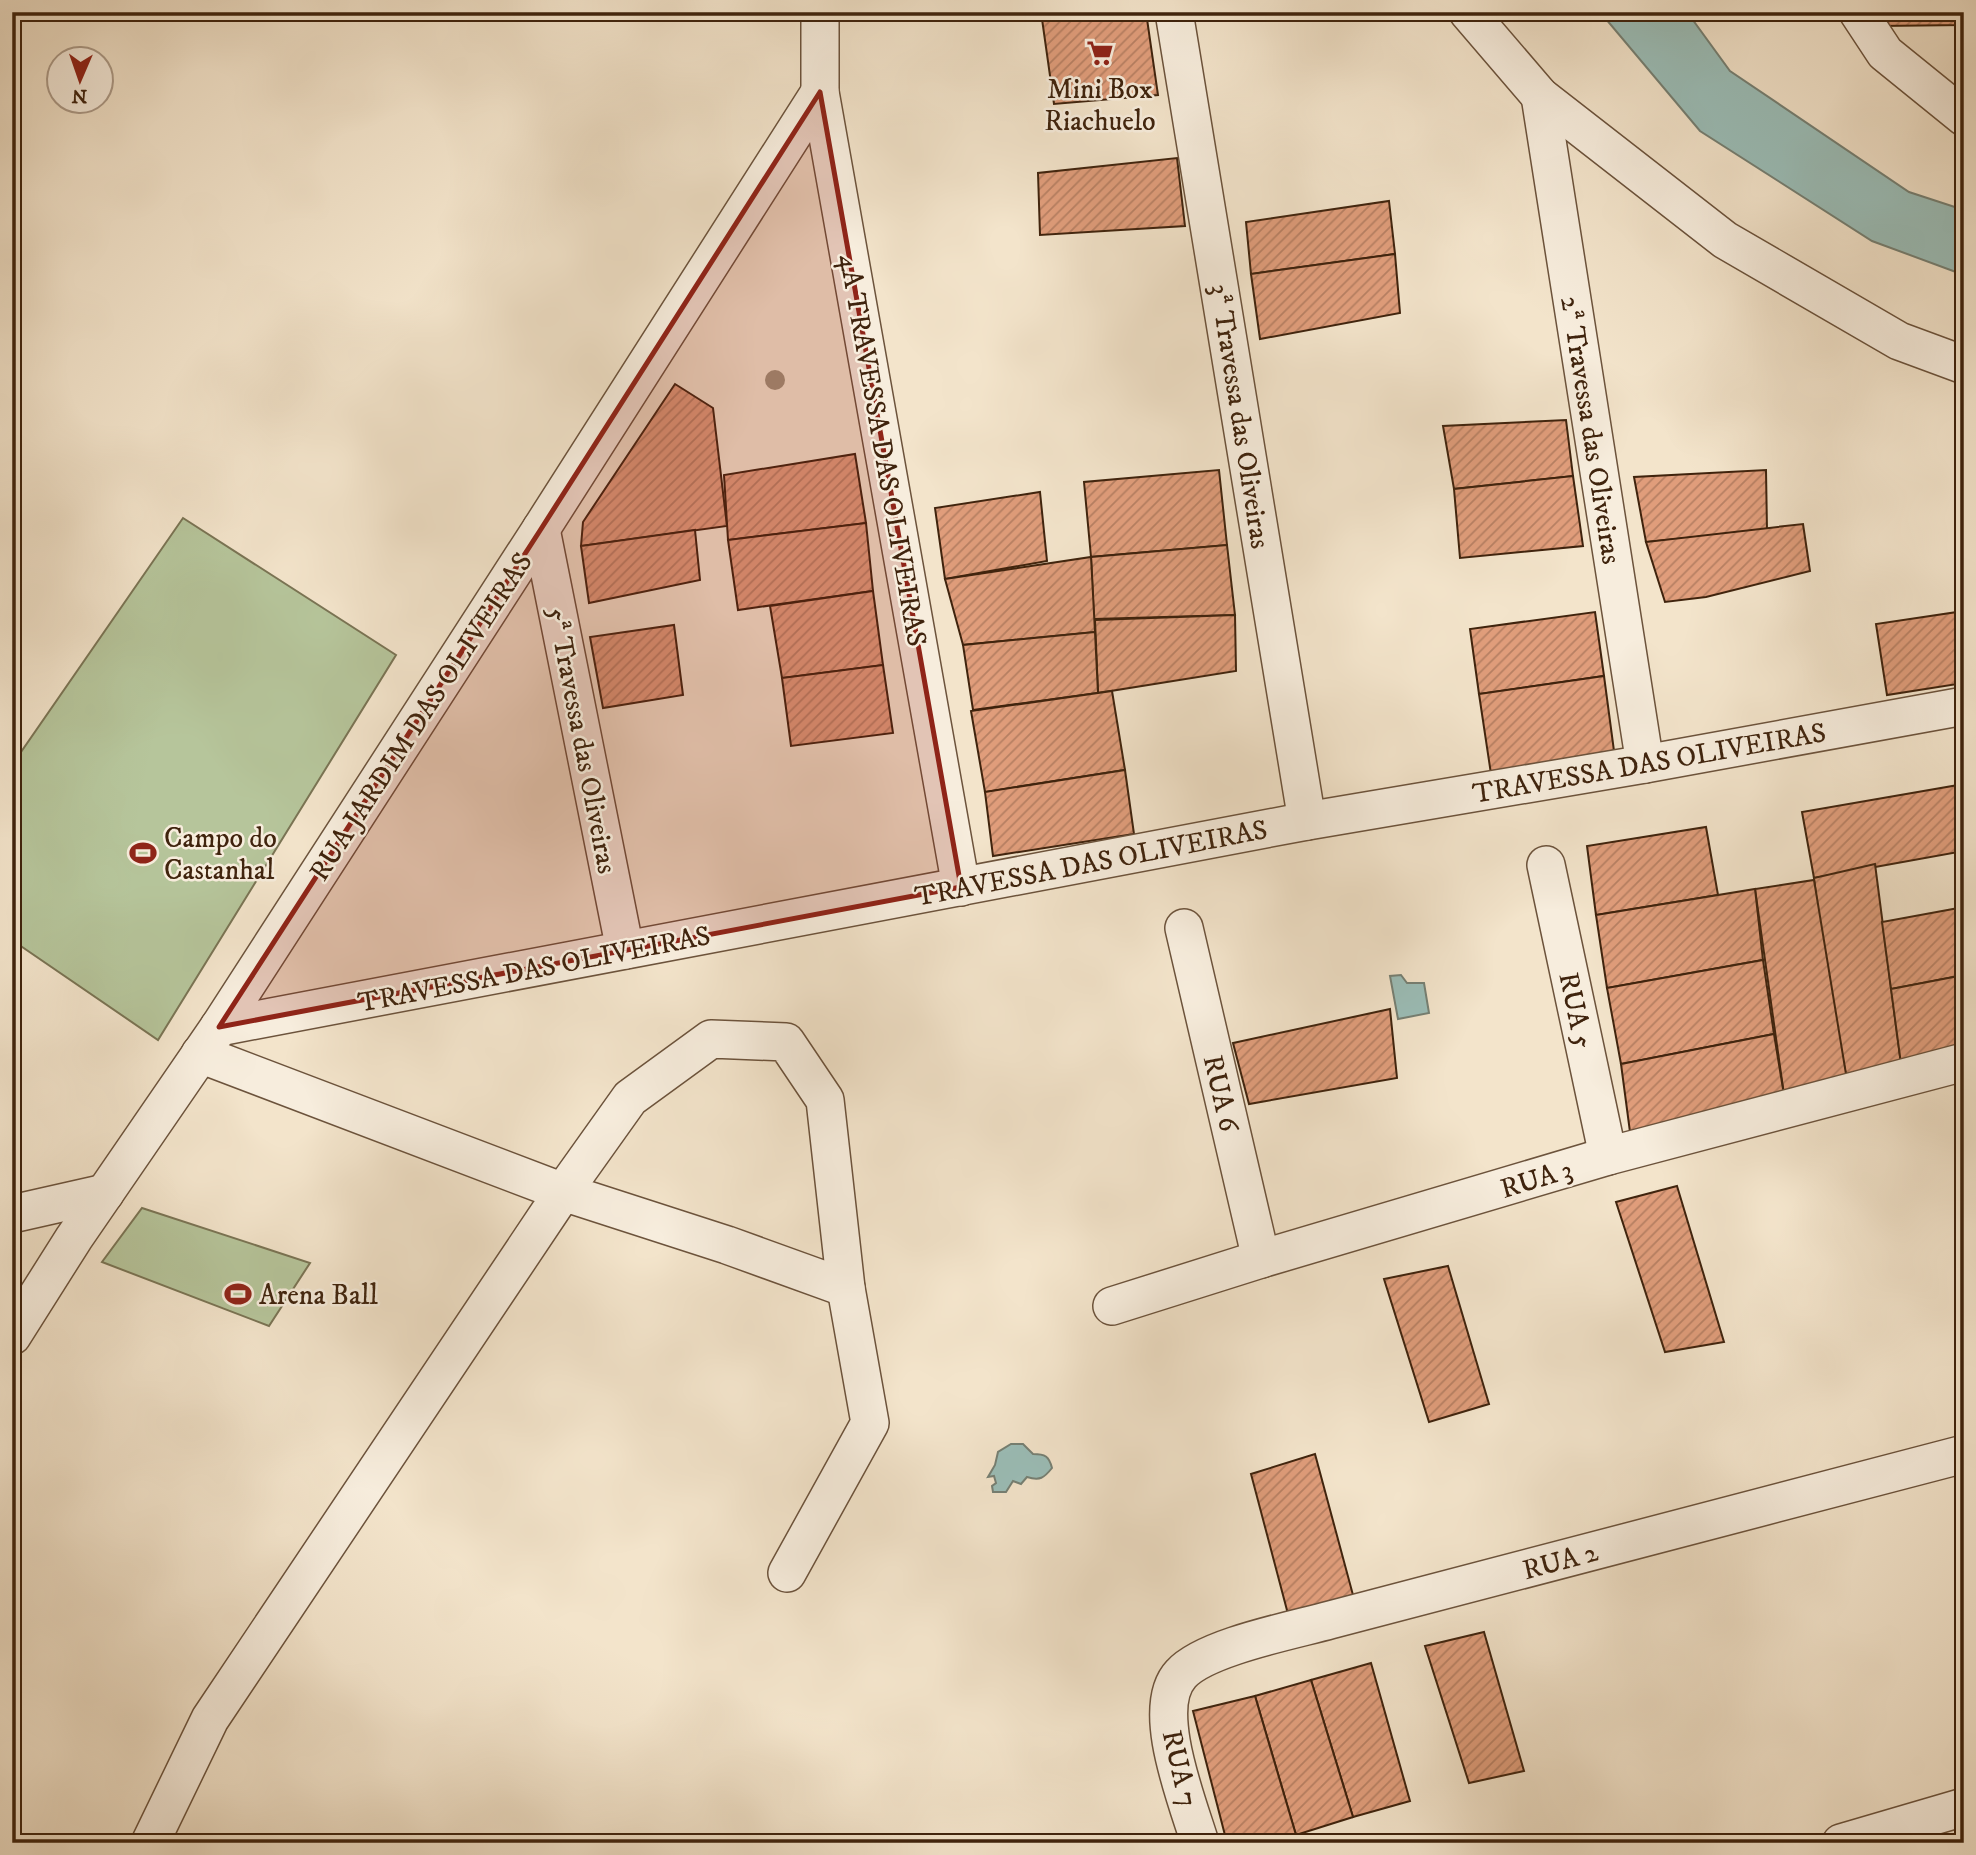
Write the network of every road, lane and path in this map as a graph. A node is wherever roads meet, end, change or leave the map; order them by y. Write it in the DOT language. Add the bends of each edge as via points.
graph roads {
  1 [pos="820,12"];
  2 [pos="1174,12"];
  3 [pos="1468,12"];
  4 [pos="1858,12"];
  5 [pos="820,92"];
  6 [pos="1540,96"];
  7 [pos="1964,117"];
  8 [pos="1964,365"];
  9 [pos="541,529"];
  10 [pos="1964,706"];
  11 [pos="1645,764"];
  12 [pos="1307,821"];
  13 [pos="1546,864"];
  14 [pos="961,887"];
  15 [pos="1184,928"];
  16 [pos="625,950"];
  17 [pos="210,1040"];
  18 [pos="1964,1062"];
  19 [pos="1608,1156"];
  20 [pos="563,1192"];
  21 [pos="105,1193"];
  22 [pos="12,1214"];
  23 [pos="1261,1259"];
  24 [pos="846,1288"];
  25 [pos="1112,1307"];
  26 [pos="12,1336"];
  27 [pos="1964,1454"];
  28 [pos="787,1573"];
  29 [pos="1170,1692"];
  30 [pos="1964,1807"];
  31 [pos="150,1843"];
  32 [pos="1199,1843"];
  33 [pos="1841,1843"];
  1 -- 5 [label="street, 4A TRAVESSA DAS OLIVEIRAS"];
  2 -- 12 [label="street, 3ª Travessa das Oliveiras"];
  3 -- 6 [label="street"];
  4 -- 7 [label="street" via="1885,53"];
  5 -- 9 [label="street, RUA JARDIM DAS OLIVEIRAS"];
  5 -- 14 [label="street, 4A TRAVESSA DAS OLIVEIRAS"];
  6 -- 8 [label="street" via="1725,240 1899,341"];
  6 -- 11 [label="street, 2ª Travessa das Oliveiras"];
  9 -- 16 [label="street, 5ª Travessa das Oliveiras"];
  9 -- 17 [label="street, RUA JARDIM DAS OLIVEIRAS"];
  10 -- 11 [label="street, TRAVESSA DAS OLIVEIRAS"];
  11 -- 12 [label="street, TRAVESSA DAS OLIVEIRAS"];
  12 -- 14 [label="street, TRAVESSA DAS OLIVEIRAS"];
  13 -- 19 [label="street, RUA 5"];
  14 -- 16 [label="street, TRAVESSA DAS OLIVEIRAS"];
  15 -- 23 [label="street, RUA 6"];
  16 -- 17 [label="street, TRAVESSA DAS OLIVEIRAS"];
  17 -- 20 [label="street"];
  17 -- 21 [label="street, RUA JARDIM DAS OLIVEIRAS"];
  18 -- 19 [label="street, RUA 3"];
  19 -- 23 [label="street, RUA 3"];
  20 -- 24 [label="street"];
  20 -- 24 [label="street" via="630,1098 711,1039 786,1042 825,1100"];
  20 -- 31 [label="street" via="210,1719"];
  21 -- 22 [label="street"];
  21 -- 26 [label="street, RUA JARDIM DAS OLIVEIRAS"];
  23 -- 25 [label="street, RUA 3"];
  24 -- 28 [label="street" via="870,1423"];
  27 -- 29 [label="street, RUA 2" via="1244,1644 1194,1664 1181,1673"];
  29 -- 32 [label="street, RUA 7" via="1172,1746"];
  30 -- 33 [label="street"];
}
